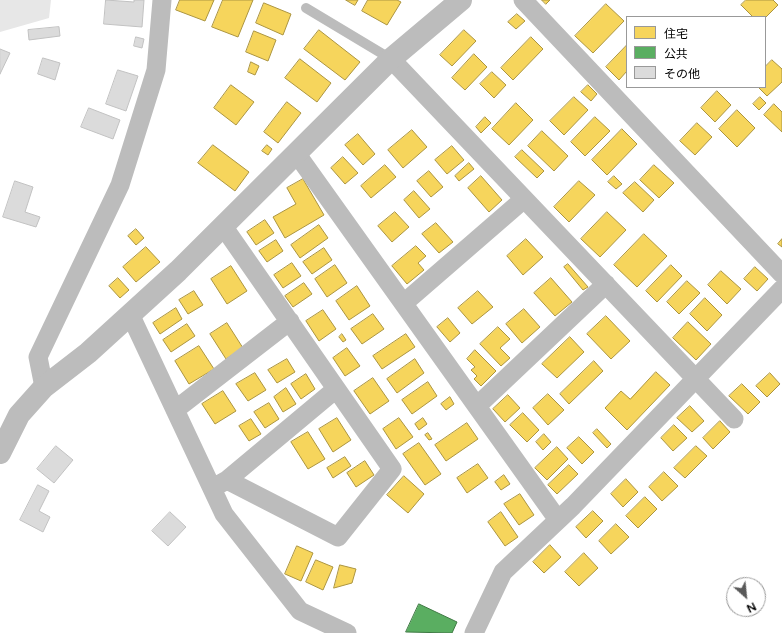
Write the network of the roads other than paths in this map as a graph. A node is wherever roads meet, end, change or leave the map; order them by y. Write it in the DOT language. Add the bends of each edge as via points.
graph roads {
  1 [pos="162,0"];
  2 [pos="461,0"];
  3 [pos="523,0"];
  4 [pos="306,8"];
  5 [pos="391,58"];
  6 [pos="296,153"];
  7 [pos="524,199"];
  8 [pos="223,226"];
  9 [pos="782,274"];
  10 [pos="606,284"];
  11 [pos="782,289"];
  12 [pos="404,303"];
  13 [pos="130,314"];
  14 [pos="290,321"];
  15 [pos="696,378"];
  16 [pos="44,387"];
  17 [pos="336,389"];
  18 [pos="477,406"];
  19 [pos="175,410"];
  20 [pos="734,419"];
  21 [pos="6,428"];
  22 [pos="0,453"];
  23 [pos="220,484"];
  24 [pos="558,520"];
  25 [pos="347,633"];
  26 [pos="474,633"];
  1 -- 16 [label="street" via="156,70 120,185 38,357"];
  2 -- 5 [label="street"];
  3 -- 9 [label="street"];
  4 -- 5 [label="lane"];
  5 -- 6 [label="street"];
  5 -- 7 [label="street"];
  6 -- 8 [label="street"];
  6 -- 12 [label="street"];
  7 -- 10 [label="street"];
  7 -- 12 [label="street"];
  8 -- 13 [label="street"];
  8 -- 14 [label="street"];
  10 -- 15 [label="street"];
  10 -- 18 [label="street"];
  11 -- 15 [label="street"];
  12 -- 18 [label="street"];
  13 -- 16 [label="street" via="88,353"];
  13 -- 19 [label="street"];
  14 -- 17 [label="street"];
  14 -- 19 [label="street"];
  15 -- 20 [label="street"];
  15 -- 24 [label="street"];
  16 -- 21 [label="street"];
  17 -- 23 [label="street"];
  17 -- 23 [label="street" via="392,468 338,537"];
  18 -- 24 [label="street"];
  19 -- 23 [label="street"];
  21 -- 22 [label="street"];
  23 -- 25 [label="street" via="224,514 300,611"];
  24 -- 26 [label="street" via="503,572"];
}
